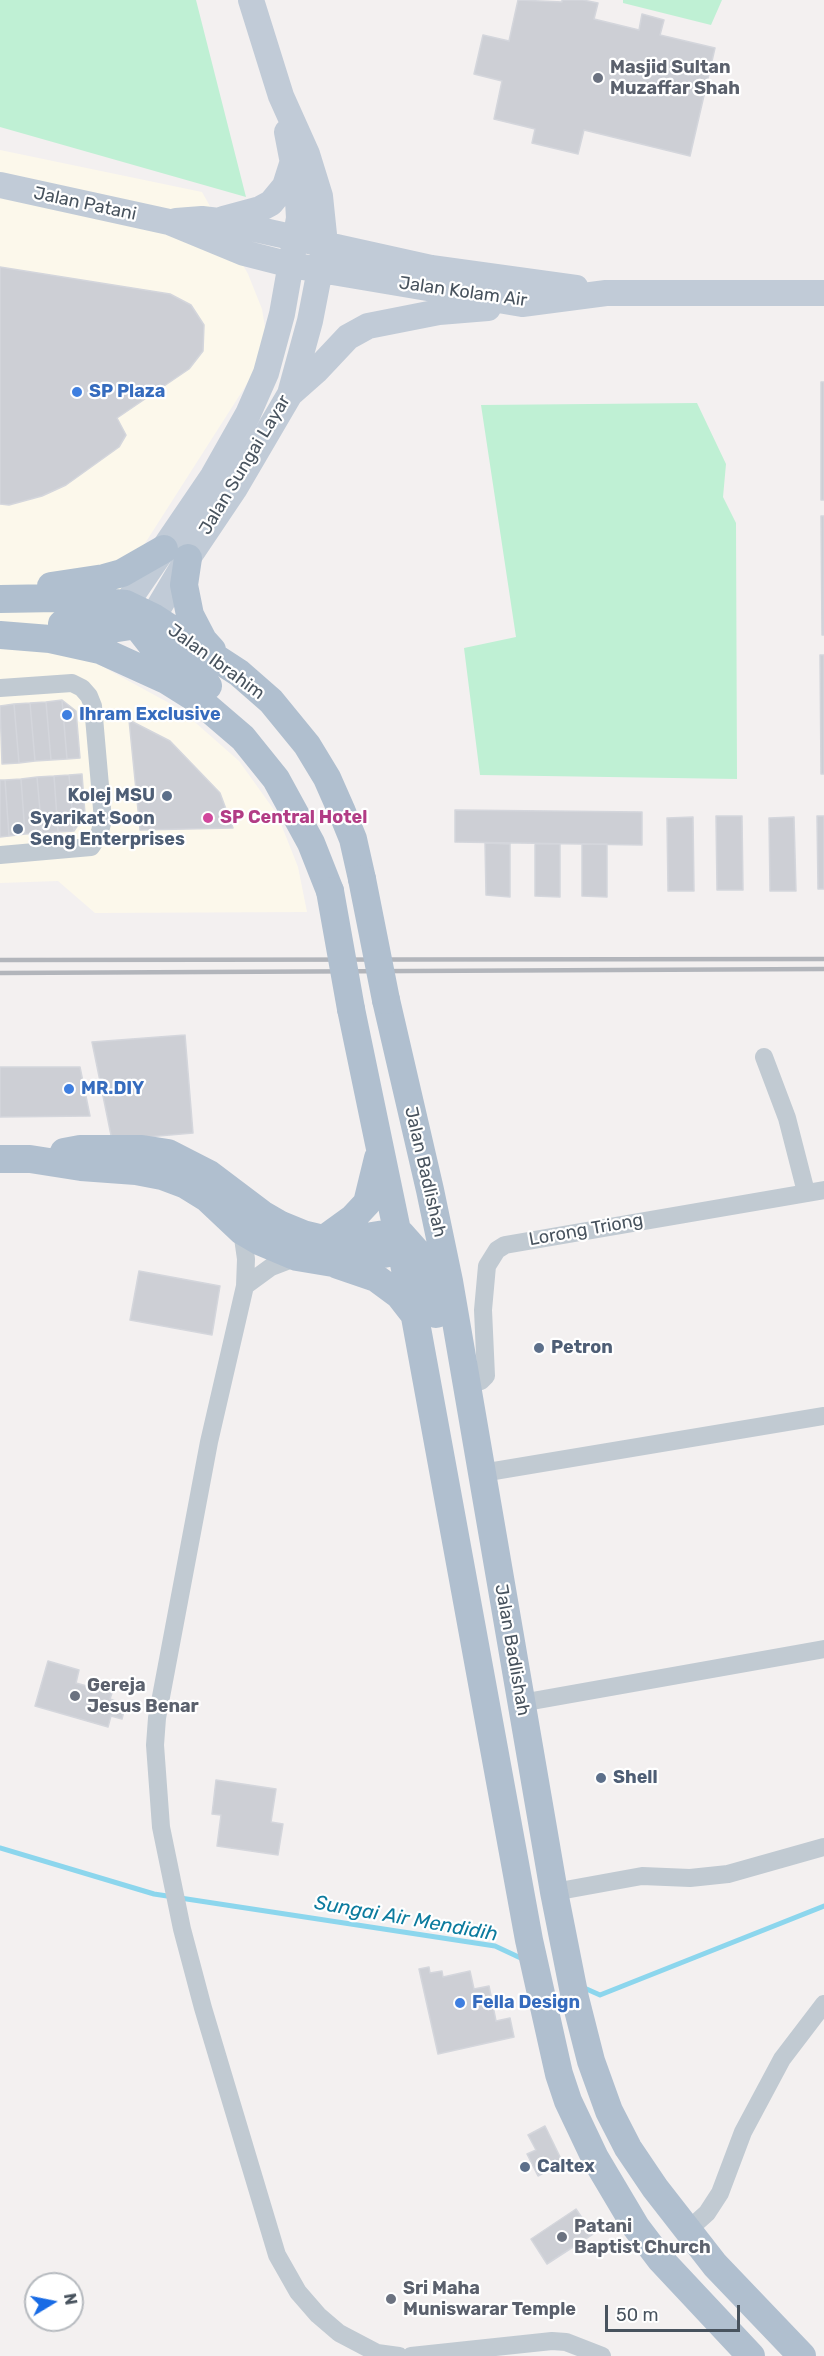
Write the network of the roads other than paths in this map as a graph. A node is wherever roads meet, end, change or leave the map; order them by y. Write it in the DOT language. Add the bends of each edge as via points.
graph roads {
  1 [pos="251,0"];
  2 [pos="281,96"];
  3 [pos="292,164"];
  4 [pos="0,185"];
  5 [pos="219,220"];
  6 [pos="170,222"];
  7 [pos="297,238"];
  8 [pos="325,244"];
  9 [pos="291,265"];
  10 [pos="321,271"];
  11 [pos="606,293"];
  12 [pos="824,293"];
  13 [pos="522,303"];
  14 [pos="290,394"];
  15 [pos="176,553"];
  16 [pos="1,607"];
  17 [pos="139,616"];
  18 [pos="0,635"];
  19 [pos="222,662"];
  20 [pos="0,688"];
  21 [pos="276,779"];
  22 [pos="0,855"];
  23 [pos="362,879"];
  24 [pos="387,1006"];
  25 [pos="764,1057"];
  26 [pos="380,1145"];
  27 [pos="0,1158"];
  28 [pos="30,1159"];
  29 [pos="815,1191"];
  30 [pos="242,1231"];
  31 [pos="401,1241"];
  32 [pos="328,1251"];
  33 [pos="297,1257"];
  34 [pos="245,1286"];
  35 [pos="416,1317"];
  36 [pos="468,1384"];
  37 [pos="824,1416"];
  38 [pos="476,1432"];
  39 [pos="482,1473"];
  40 [pos="824,1649"];
  41 [pos="521,1703"];
  42 [pos="824,1846"];
  43 [pos="554,1892"];
  44 [pos="824,2004"];
  45 [pos="687,2232"];
  46 [pos="399,2356"];
  47 [pos="411,2356"];
  48 [pos="602,2356"];
  49 [pos="751,2356"];
  50 [pos="802,2356"];
  1 -- 2 [label="main road, Jalan Sungai Layar"];
  2 -- 3 [label="main road, Jalan Sungai Layar"];
  2 -- 8 [label="main road, Jalan Sungai Layar" via="307,154 320,196"];
  3 -- 5 [label="main road" via="285,186 271,203"];
  3 -- 7 [label="main road, Jalan Sungai Layar" via="298,198"];
  4 -- 6 [label="main road, Jalan Patani"];
  5 -- 6 [label="main road, Jalan Patani"];
  5 -- 7 [label="main road, Jalan Patani"];
  6 -- 9 [label="main road, Jalan Patani" via="244,253"];
  7 -- 8 [label="main road, Jalan Patani"];
  7 -- 9 [label="main road, Jalan Sungai Layar"];
  8 -- 10 [label="main road, Jalan Sungai Layar"];
  8 -- 11 [label="main road, Jalan Kolam Air" via="431,268"];
  9 -- 10 [label="main road, Jalan Patani"];
  9 -- 15 [label="main road, Jalan Sungai Layar" via="266,373"];
  10 -- 13 [label="main road, Jalan Kolam Air"];
  10 -- 14 [label="main road, Jalan Sungai Layar"];
  11 -- 12 [label="main road, Jalan Kolam Air"];
  11 -- 13 [label="main road, Jalan Kolam Air"];
  13 -- 14 [label="main road" via="439,312 368,326 348,337"];
  14 -- 15 [label="main road, Jalan Sungai Layar" via="235,488"];
  15 -- 16 [label="main road" via="104,578 28,588"];
  15 -- 17 [label="main road, Jalan Sungai Layar"];
  15 -- 19 [label="main road" via="189,615"];
  16 -- 17 [label="main road" via="25,622 105,630"];
  17 -- 19 [label="main road, Jalan Ibrahim"];
  17 -- 21 [label="main road" via="160,652 226,699 251,724 274,761"];
  18 -- 21 [label="main road" via="50,639 100,650 166,680 221,718"];
  19 -- 23 [label="main road, Jalan Ibrahim" via="271,701 307,745 342,812"];
  20 -- 22 [label="street" via="72,683 89,696 103,820 91,847"];
  21 -- 26 [label="main road, Jalan Badlishah, bridge" via="311,843 330,891"];
  23 -- 24 [label="main road, Jalan Badlishah, bridge"];
  24 -- 31 [label="main road" via="382,1049 414,1208 412,1227"];
  24 -- 36 [label="main road, Jalan Badlishah" via="430,1190"];
  25 -- 29 [label="street"];
  26 -- 31 [label="main road, Jalan Badlishah"];
  26 -- 32 [label="main road" via="366,1203"];
  27 -- 28 [label="main road"];
  28 -- 30 [label="main road" via="162,1176 207,1198"];
  28 -- 32 [label="main road" via="80,1149 168,1153 209,1173 262,1214"];
  29 -- 36 [label="street, Lorong Triong" via="505,1245 487,1266 483,1310 486,1376"];
  30 -- 33 [label="main road"];
  30 -- 34 [label="street"];
  31 -- 32 [label="main road" via="347,1240"];
  31 -- 35 [label="main road, Jalan Badlishah"];
  31 -- 38 [label="main road" via="417,1252 428,1279 454,1398"];
  32 -- 33 [label="main road"];
  32 -- 35 [label="main road" via="399,1295"];
  33 -- 34 [label="street" via="271,1267"];
  34 -- 46 [label="street" via="207,1452 157,1718 154,1745 158,1800 182,1929 277,2255 298,2292 339,2333 377,2353"];
  35 -- 49 [label="main road, Jalan Badlishah" via="529,1940 559,2074 598,2164 636,2227 661,2260"];
  36 -- 38 [label="main road, Jalan Badlishah"];
  37 -- 39 [label="street"];
  38 -- 39 [label="main road, Jalan Badlishah"];
  39 -- 41 [label="main road, Jalan Badlishah"];
  40 -- 41 [label="street"];
  41 -- 43 [label="main road, Jalan Badlishah"];
  42 -- 43 [label="street" via="728,1874 690,1878 636,1876"];
  43 -- 45 [label="main road, Jalan Badlishah" via="575,1998 593,2069 609,2111 628,2148"];
  44 -- 45 [label="street" via="767,2087 743,2132 720,2193"];
  45 -- 50 [label="main road, Jalan Badlishah"];
  47 -- 48 [label="street" via="552,2341 566,2342"];
}
